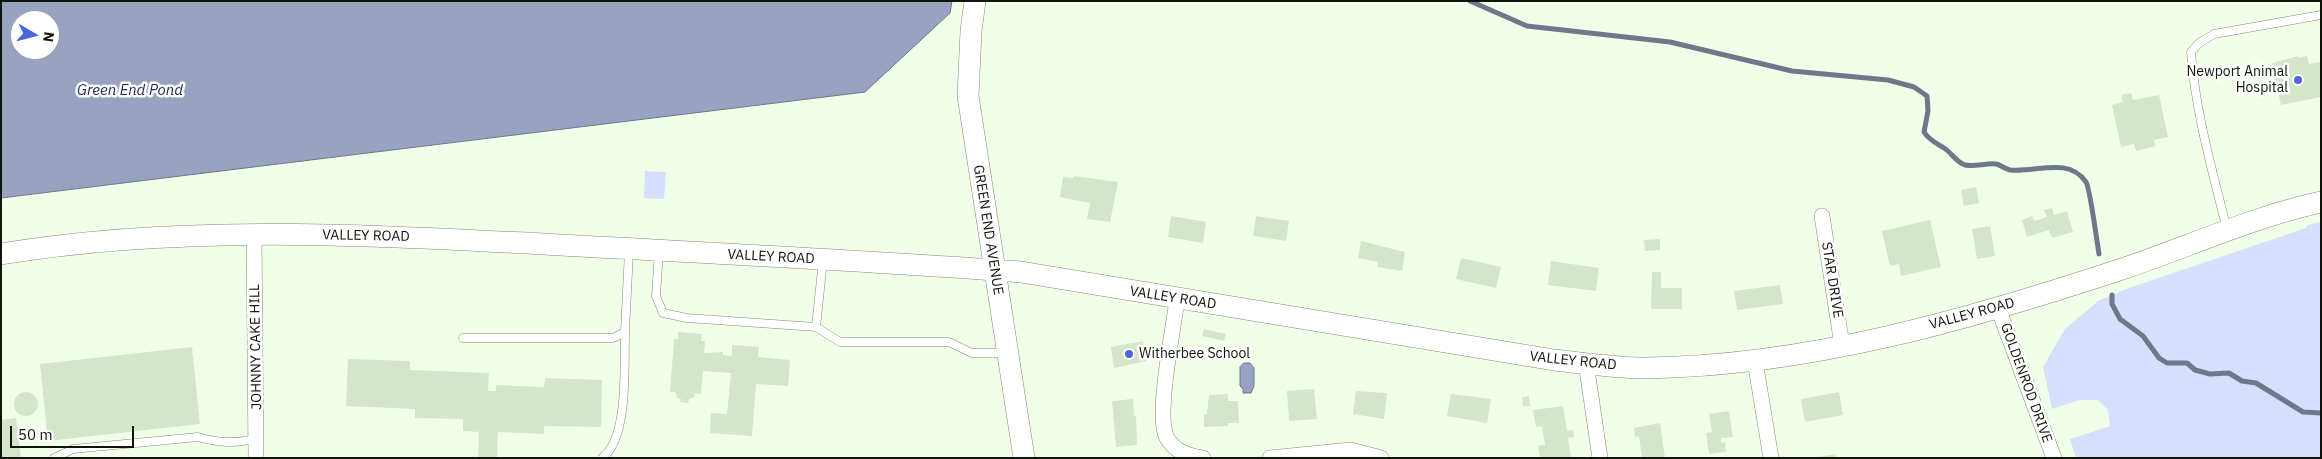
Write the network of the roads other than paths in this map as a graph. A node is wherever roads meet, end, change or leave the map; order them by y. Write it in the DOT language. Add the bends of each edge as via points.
graph roads {
  1 [pos="975,1"];
  2 [pos="2321,15"];
  3 [pos="2321,202"];
  4 [pos="1822,216"];
  5 [pos="2227,230"];
  6 [pos="254,235"];
  7 [pos="629,249"];
  8 [pos="659,251"];
  9 [pos="1,254"];
  10 [pos="823,260"];
  11 [pos="994,270"];
  12 [pos="1178,300"];
  13 [pos="1998,308"];
  14 [pos="816,328"];
  15 [pos="625,332"];
  16 [pos="463,338"];
  17 [pos="1842,345"];
  18 [pos="1008,353"];
  19 [pos="1755,360"];
  20 [pos="1586,363"];
  21 [pos="257,438"];
  22 [pos="54,458"];
  23 [pos="256,458"];
  24 [pos="602,458"];
  25 [pos="1024,458"];
  26 [pos="1203,458"];
  27 [pos="1270,458"];
  28 [pos="1381,458"];
  29 [pos="1600,458"];
  30 [pos="1771,458"];
  31 [pos="2054,458"];
  1 -- 11 [label="main road, GREEN END AVENUE" via="968,96"];
  2 -- 5 [label="lane" via="2214,34 2191,52 2210,162"];
  3 -- 5 [label="main road, VALLEY ROAD"];
  4 -- 17 [label="street, STAR DRIVE"];
  5 -- 13 [label="main road, VALLEY ROAD" via="2128,267"];
  6 -- 7 [label="main road, VALLEY ROAD" via="396,236"];
  6 -- 9 [label="main road, VALLEY ROAD" via="142,237"];
  6 -- 21 [label="street, JOHNNY CAKE HILL"];
  7 -- 8 [label="main road, VALLEY ROAD"];
  7 -- 15 [label="lane"];
  8 -- 10 [label="main road, VALLEY ROAD"];
  8 -- 14 [label="lane" via="656,296 663,313 687,318"];
  10 -- 11 [label="main road, VALLEY ROAD"];
  10 -- 14 [label="lane"];
  11 -- 12 [label="main road, VALLEY ROAD"];
  11 -- 18 [label="main road, GREEN END AVENUE"];
  12 -- 20 [label="main road, VALLEY ROAD" via="1418,340"];
  12 -- 26 [label="street" via="1162,412 1166,436 1173,447 1190,456"];
  13 -- 17 [label="main road, VALLEY ROAD"];
  13 -- 31 [label="street, GOLDENROD DRIVE"];
  14 -- 18 [label="lane" via="840,342 949,342 972,353"];
  15 -- 16 [label="lane" via="613,338"];
  15 -- 24 [label="lane" via="621,427 616,443"];
  17 -- 19 [label="main road, VALLEY ROAD"];
  18 -- 25 [label="main road, GREEN END AVENUE"];
  19 -- 20 [label="main road, VALLEY ROAD" via="1643,368"];
  19 -- 30 [label="street"];
  20 -- 29 [label="street"];
  21 -- 22 [label="lane" via="239,443 214,442 198,436 73,449"];
  21 -- 23 [label="street, JOHNNY CAKE HILL"];
  27 -- 28 [label="street" via="1352,450"];
}
